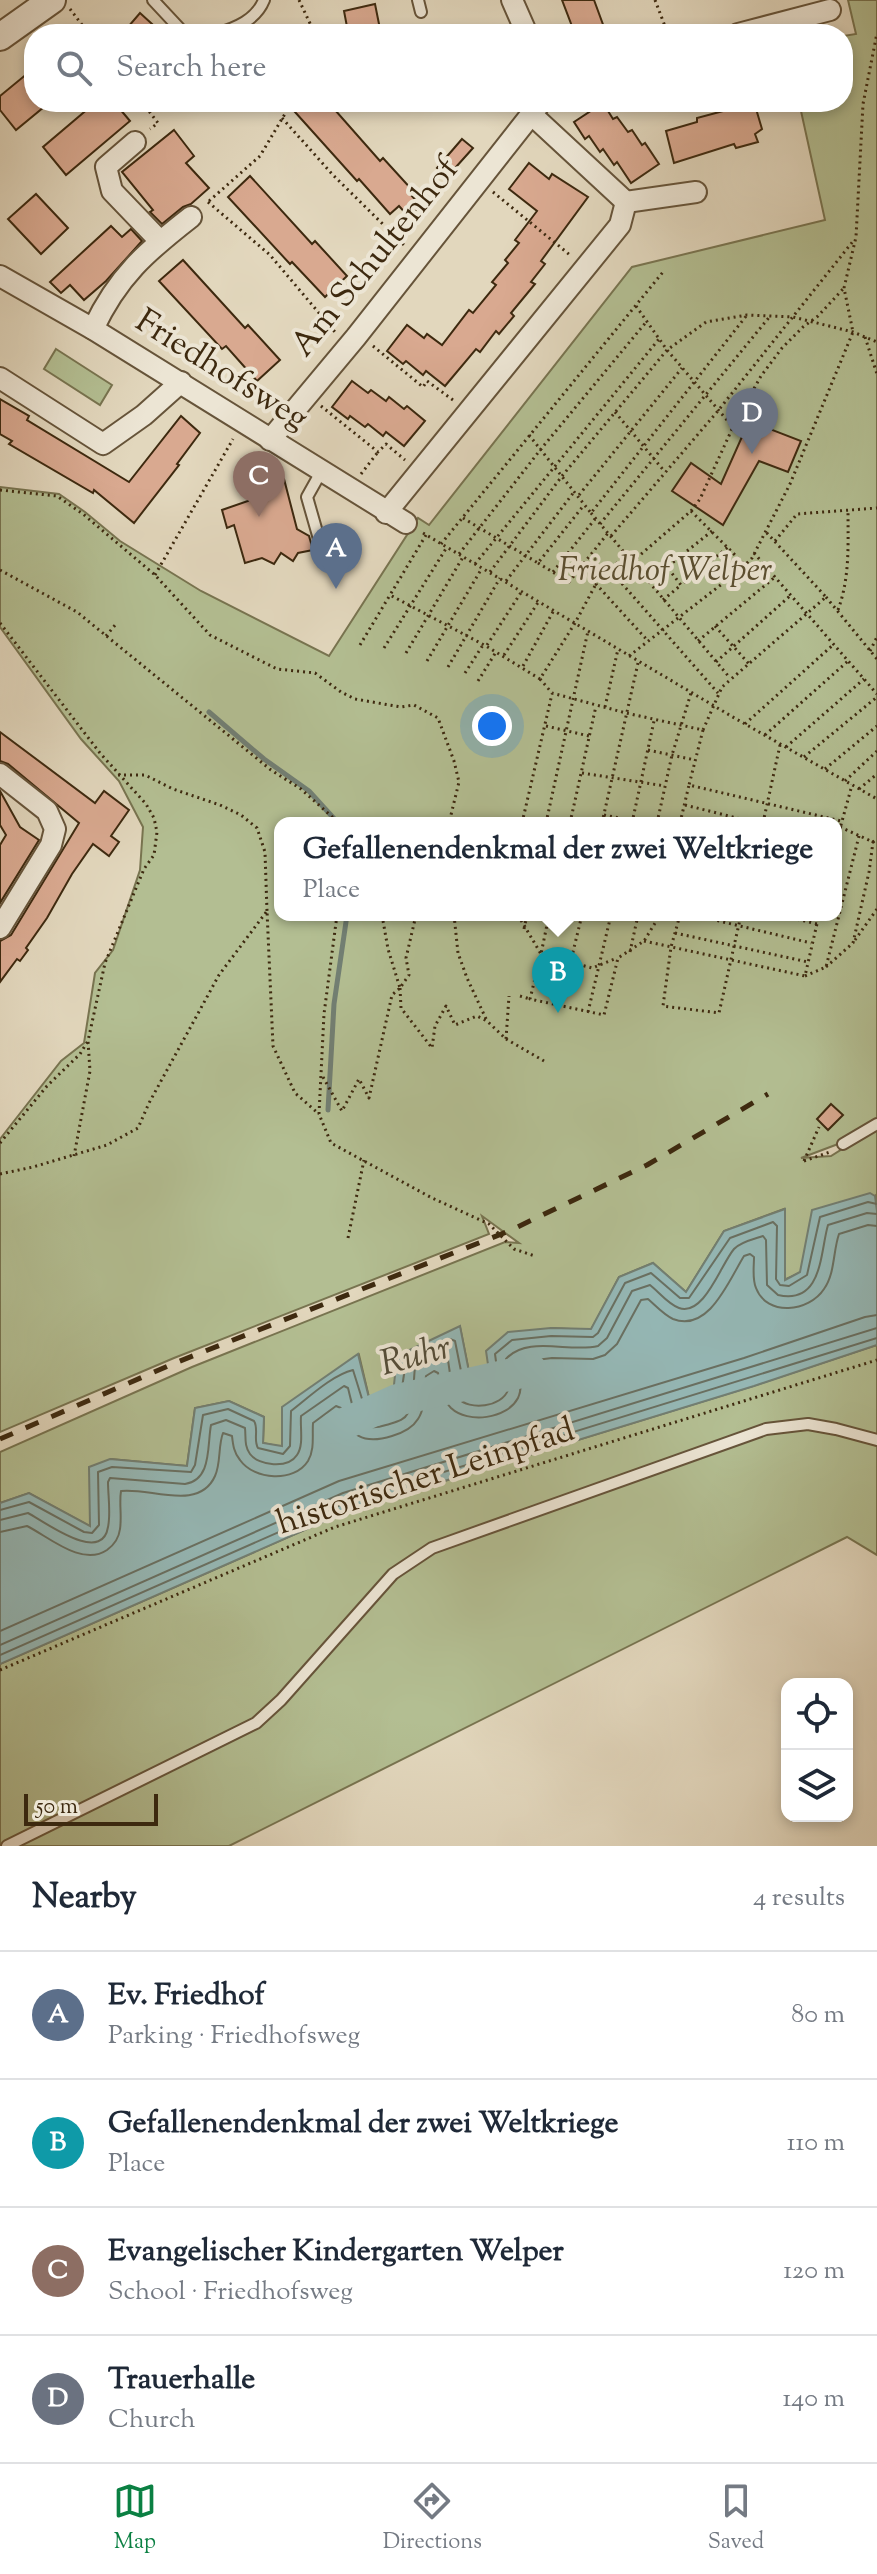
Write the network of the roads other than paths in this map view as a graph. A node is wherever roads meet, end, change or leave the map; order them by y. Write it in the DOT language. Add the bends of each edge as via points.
graph roads {
  1 [pos="52,0"];
  2 [pos="153,0"];
  3 [pos="264,0"];
  4 [pos="512,0"];
  5 [pos="830,10"];
  6 [pos="175,24"];
  7 [pos="241,24"];
  8 [pos="523,24"];
  9 [pos="776,24"];
  10 [pos="2,32"];
  11 [pos="533,112"];
  12 [pos="540,112"];
  13 [pos="135,142"];
  14 [pos="696,192"];
  15 [pos="626,202"];
  16 [pos="191,217"];
  17 [pos="160,241"];
  18 [pos="0,276"];
  19 [pos="93,329"];
  20 [pos="0,378"];
  21 [pos="181,382"];
  22 [pos="270,440"];
  23 [pos="321,472"];
  24 [pos="386,513"];
  25 [pos="406,523"];
  26 [pos="319,539"];
  27 [pos="0,774"];
  28 [pos="0,928"];
  29 [pos="877,1124"];
  30 [pos="843,1144"];
  31 [pos="877,1440"];
  32 [pos="7,1846"];
  1 -- 10 [label="street"];
  2 -- 6 [label="lane"];
  3 -- 7 [label="lane" via="260,10"];
  4 -- 8 [label="street"];
  5 -- 9 [label="street"];
  11 -- 22 [label="street, Am Schultenhof"];
  12 -- 15 [label="street, Am Schultenhof"];
  13 -- 17 [label="street" via="106,167 112,191"];
  14 -- 15 [label="street"];
  15 -- 24 [label="street" via="620,225"];
  16 -- 17 [label="street"];
  17 -- 19 [label="street" via="123,277"];
  18 -- 19 [label="street, Friedhofsweg"];
  19 -- 21 [label="street, Friedhofsweg"];
  20 -- 21 [label="street" via="103,444"];
  21 -- 22 [label="street, Friedhofsweg"];
  22 -- 23 [label="street, Friedhofsweg"];
  23 -- 24 [label="street, Friedhofsweg"];
  23 -- 26 [label="lane" via="307,497"];
  24 -- 25 [label="street, Friedhofsweg"];
  27 -- 28 [label="street" via="47,811 55,829 51,845"];
  29 -- 30 [label="lane"];
  31 -- 32 [label="lane" via="808,1424 766,1429 432,1548 393,1574 256,1723"];
}
